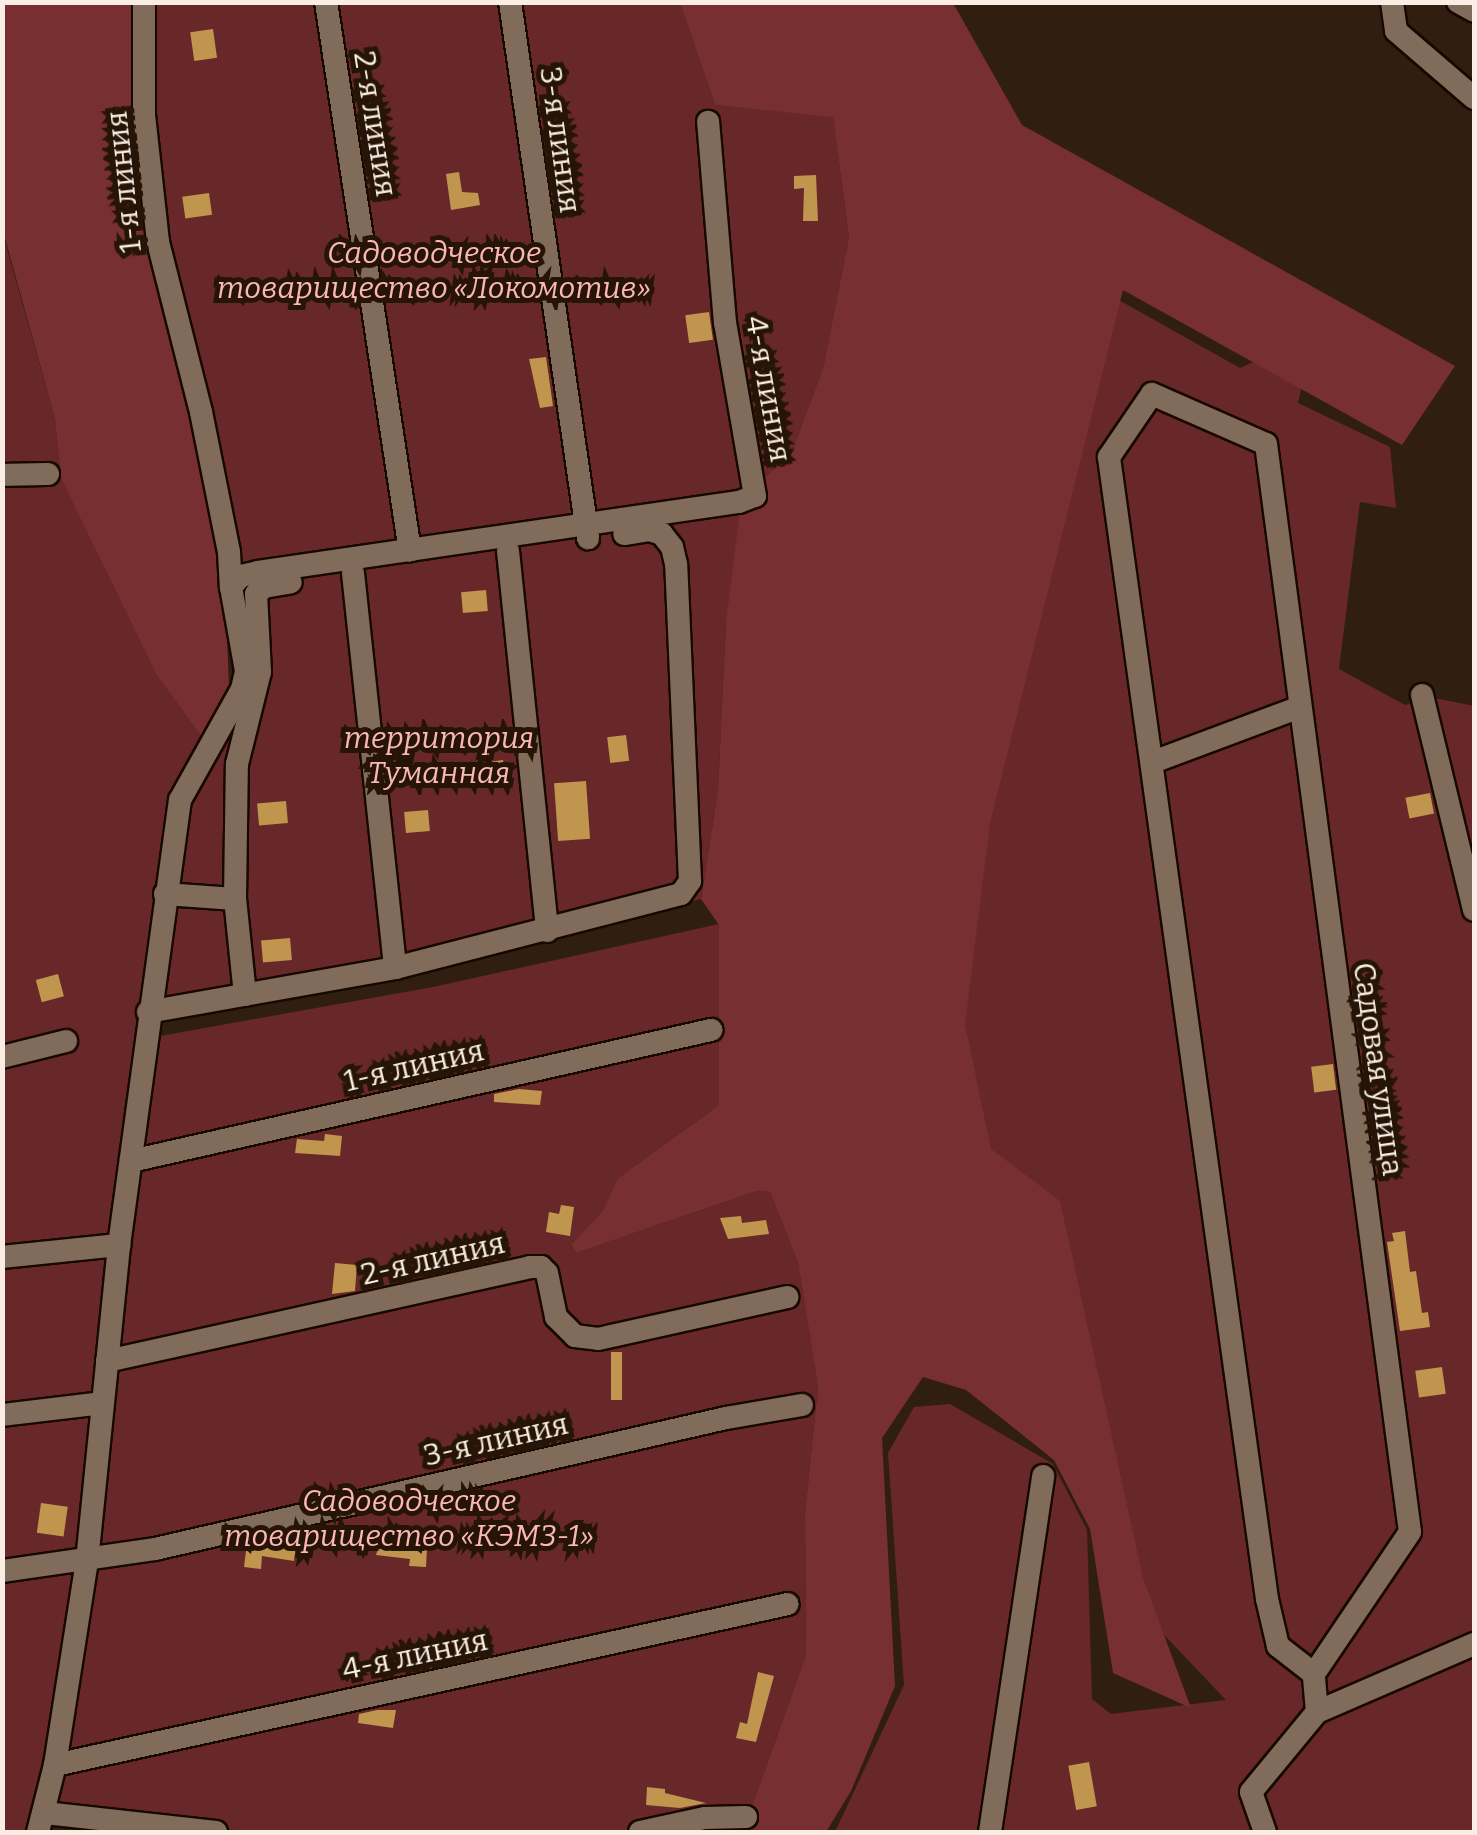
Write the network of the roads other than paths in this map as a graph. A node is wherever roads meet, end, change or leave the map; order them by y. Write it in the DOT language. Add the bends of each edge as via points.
graph roads {
  1 [pos="144,2"];
  2 [pos="326,2"];
  3 [pos="510,2"];
  4 [pos="1392,2"];
  5 [pos="1458,2"];
  6 [pos="1474,11"];
  7 [pos="1474,98"];
  8 [pos="708,122"];
  9 [pos="48,474"];
  10 [pos="2,475"];
  11 [pos="587,532"];
  12 [pos="508,550"];
  13 [pos="410,551"];
  14 [pos="354,573"];
  15 [pos="231,587"];
  16 [pos="1422,695"];
  17 [pos="1300,707"];
  18 [pos="1153,762"];
  19 [pos="166,894"];
  20 [pos="235,899"];
  21 [pos="1474,910"];
  22 [pos="547,931"];
  23 [pos="396,968"];
  24 [pos="245,995"];
  25 [pos="148,1012"];
  26 [pos="710,1030"];
  27 [pos="66,1041"];
  28 [pos="2,1057"];
  29 [pos="130,1161"];
  30 [pos="119,1244"];
  31 [pos="2,1257"];
  32 [pos="788,1297"];
  33 [pos="107,1361"];
  34 [pos="102,1403"];
  35 [pos="802,1405"];
  36 [pos="2,1415"];
  37 [pos="1043,1476"];
  38 [pos="86,1561"];
  39 [pos="2,1570"];
  40 [pos="788,1604"];
  41 [pos="1474,1644"];
  42 [pos="1314,1674"];
  43 [pos="1317,1712"];
  44 [pos="55,1765"];
  45 [pos="746,1817"];
  46 [pos="42,1823"];
  47 [pos="216,1832"];
  48 [pos="640,1832"];
  49 [pos="990,1832"];
  50 [pos="1265,1832"];
  1 -- 15 [label="street, 1-я линия" via="144,116 158,242 201,412"];
  2 -- 13 [label="street, 2-я линия"];
  3 -- 11 [label="street, 3-я линия"];
  4 -- 7 [label="street" via="1396,31"];
  5 -- 6 [label="street"];
  8 -- 11 [label="street, 4-я линия" via="725,324 755,496"];
  9 -- 10 [label="street"];
  11 -- 12 [label="street"];
  11 -- 13 [label="street"];
  11 -- 22 [label="street" via="650,530 672,548 690,881 681,894 661,901"];
  12 -- 14 [label="street"];
  12 -- 22 [label="street"];
  13 -- 15 [label="street" via="258,572"];
  14 -- 20 [label="street" via="264,586 256,594 260,672 237,764"];
  14 -- 23 [label="street"];
  15 -- 19 [label="street, 1-я линия" via="246,671 242,690 180,800"];
  16 -- 21 [label="street"];
  17 -- 18 [label="street"];
  17 -- 18 [label="street, Садовая улица" via="1266,444 1152,394 1109,458"];
  17 -- 42 [label="street, Садовая улица" via="1410,1532"];
  18 -- 42 [label="street" via="1267,1599 1278,1646"];
  19 -- 20 [label="street"];
  19 -- 25 [label="street, 1-я линия"];
  20 -- 24 [label="street"];
  22 -- 23 [label="street"];
  23 -- 24 [label="street"];
  24 -- 25 [label="street"];
  25 -- 29 [label="street, 1-я линия"];
  26 -- 29 [label="street, 1-я линия"];
  27 -- 28 [label="street"];
  29 -- 30 [label="street, 1-я линия"];
  30 -- 31 [label="street"];
  30 -- 33 [label="street, 1-я линия"];
  32 -- 33 [label="street, 2-я линия" via="598,1339 575,1336 556,1317 546,1273 530,1267"];
  33 -- 34 [label="street, 1-я линия"];
  34 -- 36 [label="street"];
  34 -- 38 [label="street, 1-я линия"];
  35 -- 38 [label="street, 3-я линия"];
  37 -- 49 [label="street"];
  38 -- 39 [label="street, 3-я линия"];
  38 -- 44 [label="street, 1-я линия"];
  40 -- 44 [label="street, 4-я линия"];
  41 -- 43 [label="street"];
  42 -- 43 [label="street"];
  43 -- 50 [label="street" via="1251,1792"];
  44 -- 46 [label="street, 1-я линия"];
  45 -- 48 [label="street"];
  46 -- 47 [label="street"];
}
